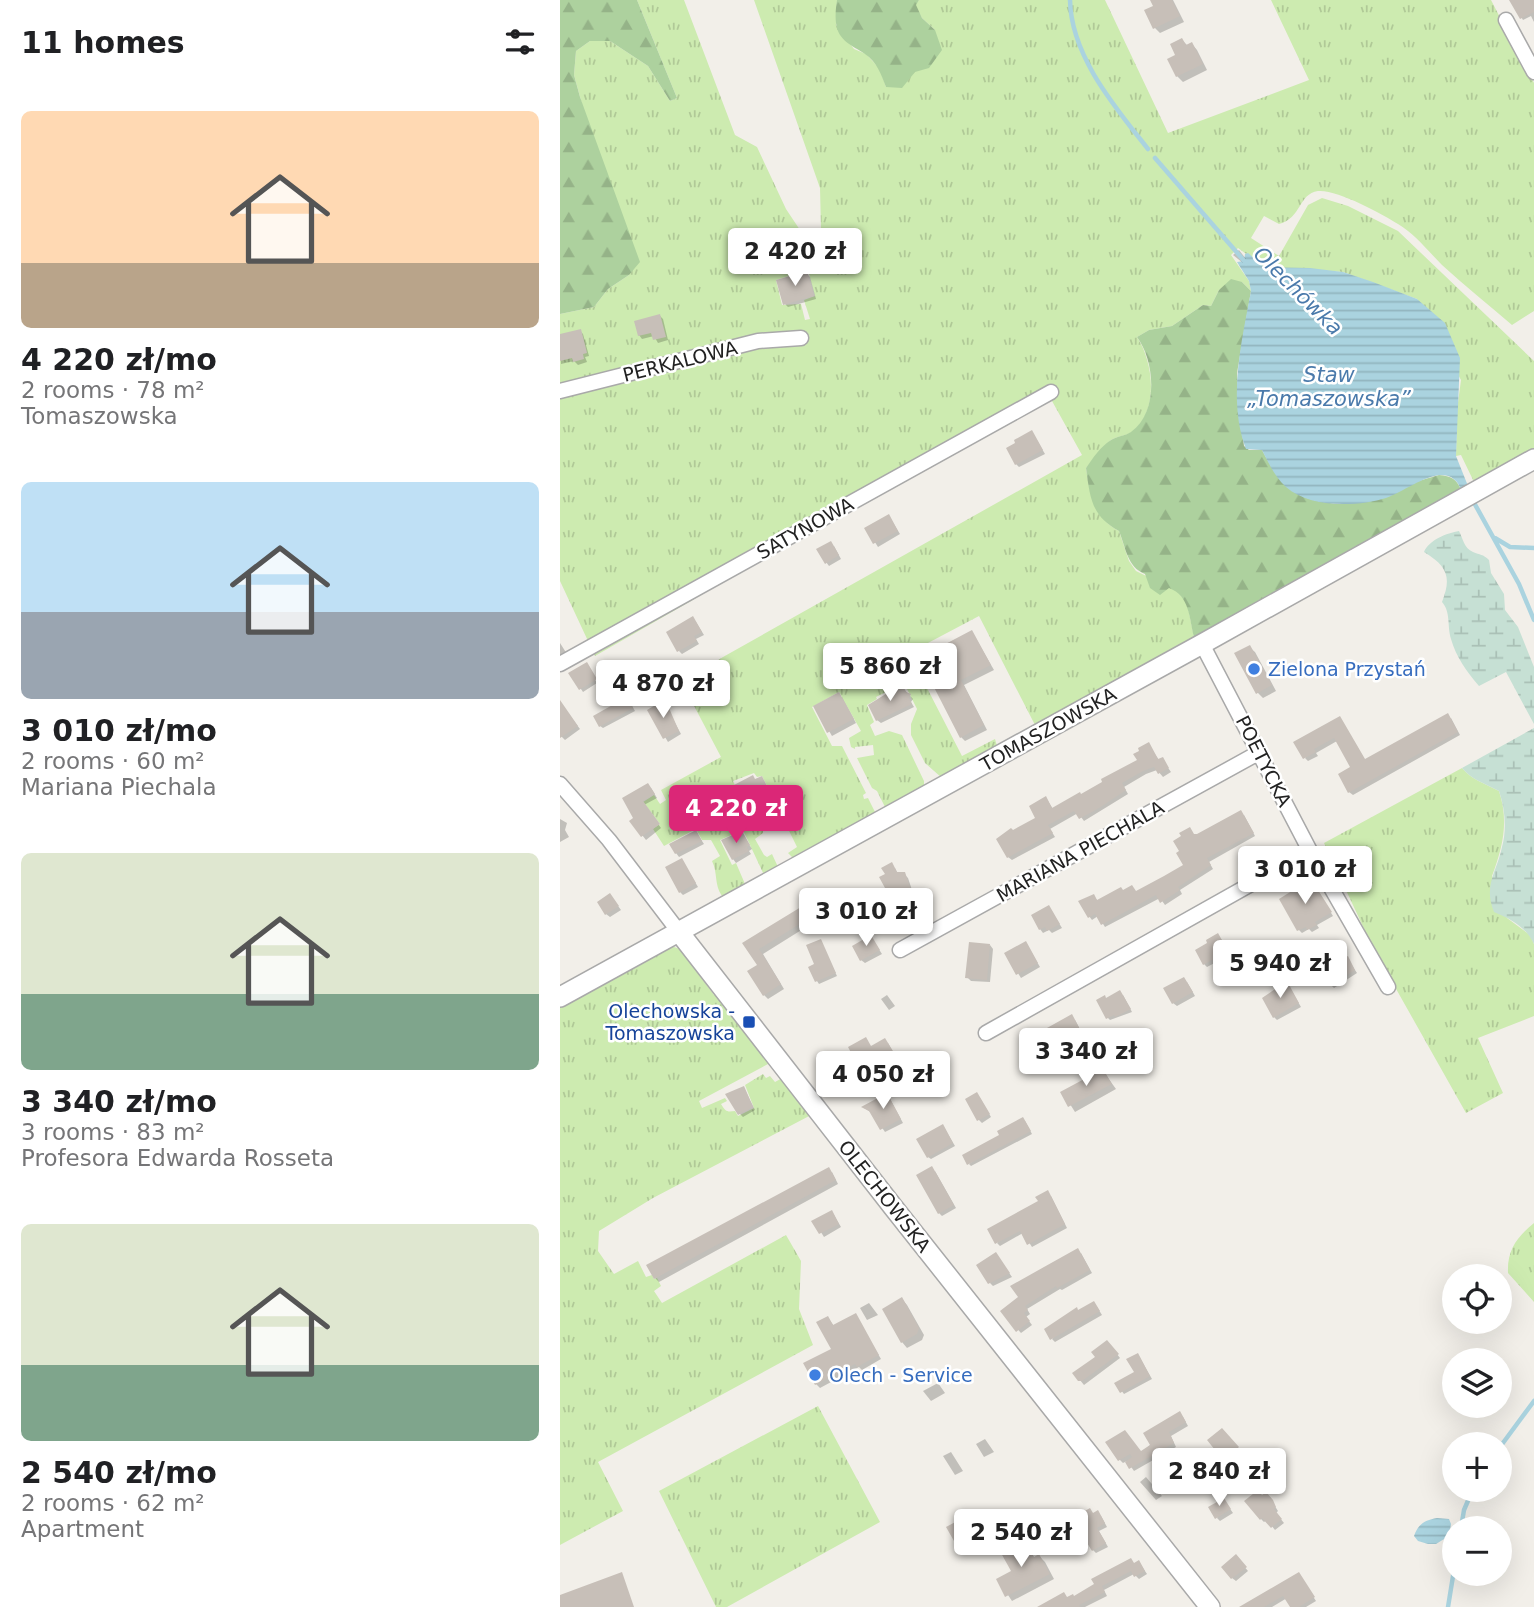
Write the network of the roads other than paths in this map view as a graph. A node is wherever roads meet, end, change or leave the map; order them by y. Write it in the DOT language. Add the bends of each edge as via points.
graph roads {
  1 [pos="1506,20"];
  2 [pos="1534,72"];
  3 [pos="801,338"];
  4 [pos="560,391"];
  5 [pos="1051,393"];
  6 [pos="1534,459"];
  7 [pos="1202,644"];
  8 [pos="560,664"];
  9 [pos="1260,752"];
  10 [pos="560,784"];
  11 [pos="1310,851"];
  12 [pos="679,932"];
  13 [pos="900,950"];
  14 [pos="1388,987"];
  15 [pos="560,997"];
  16 [pos="986,1033"];
  17 [pos="1210,1607"];
  1 -- 2 [label="street"];
  3 -- 4 [label="street, PERKALOWA" via="758,341"];
  5 -- 8 [label="street, SATYNOWA"];
  6 -- 7 [label="street, TOMASZOWSKA"];
  7 -- 9 [label="street, POETYCKA"];
  7 -- 12 [label="street, TOMASZOWSKA"];
  9 -- 11 [label="street, POETYCKA"];
  9 -- 13 [label="street, MARIANA PIECHALA"];
  10 -- 12 [label="street, OLECHOWSKA"];
  11 -- 14 [label="street, POETYCKA"];
  11 -- 16 [label="street"];
  12 -- 15 [label="street, TOMASZOWSKA"];
  12 -- 17 [label="street, OLECHOWSKA"];
}
